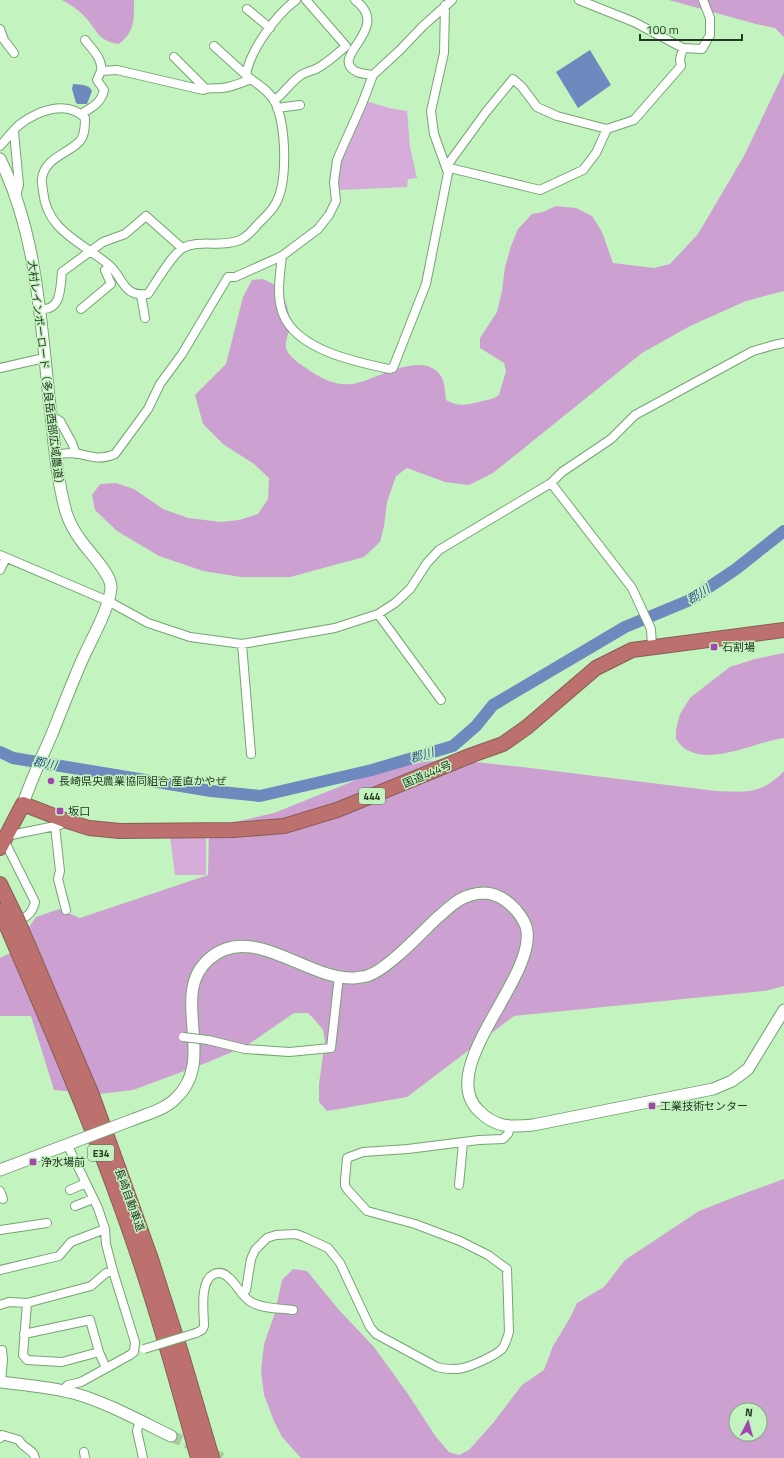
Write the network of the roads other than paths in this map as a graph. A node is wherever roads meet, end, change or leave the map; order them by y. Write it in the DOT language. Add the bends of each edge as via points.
graph roads {
  1 [pos="296,0"];
  2 [pos="306,0"];
  3 [pos="355,0"];
  4 [pos="579,0"];
  5 [pos="703,0"];
  6 [pos="448,2"];
  7 [pos="247,9"];
  8 [pos="0,28"];
  9 [pos="270,28"];
  10 [pos="85,40"];
  11 [pos="214,46"];
  12 [pos="683,48"];
  13 [pos="14,53"];
  14 [pos="174,57"];
  15 [pos="102,71"];
  16 [pos="373,75"];
  17 [pos="248,77"];
  18 [pos="206,89"];
  19 [pos="276,105"];
  20 [pos="300,105"];
  21 [pos="81,114"];
  22 [pos="607,129"];
  23 [pos="14,132"];
  24 [pos="0,146"];
  25 [pos="0,159"];
  26 [pos="446,167"];
  27 [pos="16,196"];
  28 [pos="182,248"];
  29 [pos="90,251"];
  30 [pos="282,256"];
  31 [pos="110,266"];
  32 [pos="141,295"];
  33 [pos="39,309"];
  34 [pos="80,309"];
  35 [pos="146,318"];
  36 [pos="784,343"];
  37 [pos="44,358"];
  38 [pos="0,368"];
  39 [pos="51,416"];
  40 [pos="76,454"];
  41 [pos="55,455"];
  42 [pos="551,483"];
  43 [pos="3,557"];
  44 [pos="0,570"];
  45 [pos="108,601"];
  46 [pos="378,614"];
  47 [pos="784,630"];
  48 [pos="242,644"];
  49 [pos="652,647"];
  50 [pos="441,700"];
  51 [pos="251,754"];
  52 [pos="23,804"];
  53 [pos="71,823"];
  54 [pos="55,826"];
  55 [pos="3,841"];
  56 [pos="0,884"];
  57 [pos="66,910"];
  58 [pos="5,920"];
  59 [pos="24,950"];
  60 [pos="338,976"];
  61 [pos="784,1010"];
  62 [pos="184,1037"];
  63 [pos="510,1127"];
  64 [pos="71,1143"];
  65 [pos="463,1143"];
  66 [pos="0,1170"];
  67 [pos="86,1183"];
  68 [pos="460,1185"];
  69 [pos="70,1190"];
  70 [pos="93,1199"];
  71 [pos="75,1206"];
  72 [pos="47,1223"];
  73 [pos="105,1229"];
  74 [pos="0,1230"];
  75 [pos="0,1270"];
  76 [pos="113,1271"];
  77 [pos="242,1294"];
  78 [pos="27,1303"];
  79 [pos="0,1305"];
  80 [pos="293,1310"];
  81 [pos="168,1311"];
  82 [pos="24,1334"];
  83 [pos="139,1348"];
  84 [pos="2,1350"];
  85 [pos="99,1352"];
  86 [pos="106,1368"];
  87 [pos="176,1379"];
  88 [pos="1,1382"];
  89 [pos="62,1391"];
  90 [pos="140,1420"];
  91 [pos="171,1436"];
  92 [pos="0,1438"];
  93 [pos="35,1458"];
  94 [pos="143,1458"];
  95 [pos="191,1458"];
  96 [pos="198,1458"];
  97 [pos="212,1458"];
  98 [pos="220,1458"];
  1 -- 9 [label="street"];
  2 -- 19 [label="street" via="346,46 322,65 292,82"];
  3 -- 16 [label="street" via="366,10 368,18 367,27 360,41 351,52 350,64 358,72"];
  4 -- 12 [label="street" via="634,22"];
  5 -- 12 [label="street" via="710,18 710,35 702,49"];
  6 -- 16 [label="street"];
  6 -- 26 [label="street" via="444,53 431,111 434,134"];
  7 -- 9 [label="street"];
  8 -- 13 [label="street" via="4,40"];
  9 -- 17 [label="street" via="251,56"];
  10 -- 15 [label="street" via="99,58"];
  11 -- 17 [label="street"];
  12 -- 22 [label="street" via="681,66 634,120"];
  14 -- 18 [label="street"];
  15 -- 18 [label="street" via="117,70"];
  15 -- 21 [label="street" via="97,80 104,90 102,99"];
  16 -- 30 [label="street" via="337,160 334,182 336,201 329,215 318,229"];
  17 -- 18 [label="street" via="231,87"];
  17 -- 19 [label="street" via="265,89"];
  19 -- 20 [label="street"];
  19 -- 28 [label="street" via="283,135 283,177 282,189 275,204 241,240 228,244"];
  21 -- 23 [label="street" via="70,109 46,110 19,126"];
  21 -- 29 [label="street" via="85,118 85,125 79,141 52,160 42,178 47,208 57,226"];
  22 -- 26 [label="street" via="596,153 584,170 540,190"];
  22 -- 26 [label="street" via="558,116 537,107 513,79"];
  23 -- 24 [label="street"];
  23 -- 27 [label="street" via="19,185"];
  25 -- 27 [label="street, 大村レインボーロード（多良岳西部広域農道）"];
  26 -- 30 [label="street" via="448,173 426,284 393,368 344,359 306,341 293,330 284,315 279,295"];
  27 -- 33 [label="street, 大村レインボーロード（多良岳西部広域農道）" via="31,257"];
  28 -- 29 [label="street" via="146,216 125,234 103,242"];
  28 -- 32 [label="street" via="148,294"];
  29 -- 31 [label="street"];
  29 -- 33 [label="street" via="62,272 58,301 54,306 46,310"];
  30 -- 40 [label="street" via="235,277 228,277 182,354 160,384 148,409 115,454 97,458"];
  31 -- 32 [label="street" via="126,288"];
  31 -- 34 [label="street" via="105,270 111,284"];
  32 -- 35 [label="street"];
  33 -- 37 [label="street, 大村レインボーロード（多良岳西部広域農道）"];
  36 -- 42 [label="street" via="753,351 636,415 611,439 562,472"];
  37 -- 38 [label="street"];
  37 -- 39 [label="street, 大村レインボーロード（多良岳西部広域農道）"];
  39 -- 40 [label="street" via="60,421"];
  39 -- 41 [label="street, 大村レインボーロード（多良岳西部広域農道）"];
  40 -- 41 [label="street"];
  41 -- 45 [label="street, 大村レインボーロード（多良岳西部広域農道）" via="67,514 112,586"];
  42 -- 46 [label="street" via="439,550 410,589"];
  42 -- 49 [label="street" via="632,588 651,629"];
  43 -- 44 [label="street"];
  43 -- 45 [label="street"];
  45 -- 48 [label="street" via="148,623 183,634"];
  45 -- 52 [label="street, 大村レインボーロード（多良岳西部広域農道）"];
  46 -- 48 [label="street" via="335,628"];
  46 -- 50 [label="street"];
  47 -- 49 [label="highway, 国道444号 / 444"];
  48 -- 51 [label="street"];
  49 -- 53 [label="highway, 国道444号 / 444" via="632,650 596,668 527,727 503,744 329,812 284,826 233,830 120,831 89,828"];
  52 -- 53 [label="highway, 国道444号 / 444"];
  52 -- 55 [label="highway"];
  53 -- 54 [label="street"];
  54 -- 55 [label="street"];
  54 -- 57 [label="street" via="60,871 58,879"];
  55 -- 58 [label="street" via="35,902 33,910 24,918"];
  56 -- 58 [label="highway, 長崎自動車道 / E34"];
  58 -- 59 [label="highway, 長崎自動車道 / E34, bridge"];
  59 -- 81 [label="highway, 長崎自動車道 / E34" via="92,1095"];
  59 -- 87 [label="highway, 長崎自動車道 / E34" via="112,1181"];
  60 -- 62 [label="street, bridge" via="331,1048 282,1051 245,1048"];
  60 -- 63 [label="street" via="368,976 386,965 456,901 486,893 501,897 512,905 522,916 527,932 522,961 470,1064 467,1081 469,1095 477,1109 488,1119"];
  60 -- 64 [label="street, bridge" via="253,947 221,951 208,959 198,972 192,989 195,1057 192,1074 186,1087 176,1099 164,1107"];
  61 -- 63 [label="street" via="748,1069 732,1081 713,1089"];
  63 -- 65 [label="street" via="508,1134 502,1139"];
  64 -- 66 [label="street"];
  64 -- 67 [label="street"];
  65 -- 68 [label="street"];
  65 -- 77 [label="street" via="363,1152 347,1158 344,1180 347,1189 367,1211 415,1224 460,1241 488,1255 507,1269 509,1332 507,1341 497,1354 471,1367 448,1369 437,1366 376,1334 334,1254 328,1248 296,1234 276,1235 261,1243 251,1258 246,1290"];
  67 -- 69 [label="street"];
  67 -- 70 [label="street"];
  70 -- 71 [label="street"];
  70 -- 73 [label="street"];
  72 -- 74 [label="street"];
  73 -- 75 [label="street" via="71,1242 59,1256"];
  73 -- 76 [label="street"];
  76 -- 78 [label="street" via="106,1273 92,1286"];
  76 -- 83 [label="street"];
  77 -- 80 [label="street" via="260,1306"];
  77 -- 83 [label="street, bridge" via="229,1277 218,1273 208,1279 205,1286 202,1330"];
  78 -- 79 [label="street" via="9,1302"];
  78 -- 82 [label="street"];
  81 -- 97 [label="highway, 長崎自動車道 / E34"];
  81 -- 98 [label="highway" via="188,1353"];
  82 -- 85 [label="street" via="23,1355 28,1360 62,1362"];
  82 -- 85 [label="street" via="90,1320"];
  83 -- 86 [label="street"];
  84 -- 88 [label="street"];
  85 -- 86 [label="street"];
  86 -- 89 [label="street" via="81,1382 68,1385"];
  87 -- 95 [label="highway"];
  87 -- 96 [label="highway, 長崎自動車道 / E34"];
  88 -- 89 [label="street"];
  89 -- 90 [label="street" via="74,1393"];
  90 -- 91 [label="street"];
  90 -- 94 [label="street" via="137,1431"];
  92 -- 93 [label="street" via="2,1435 19,1440 21,1445 33,1452"];
}
